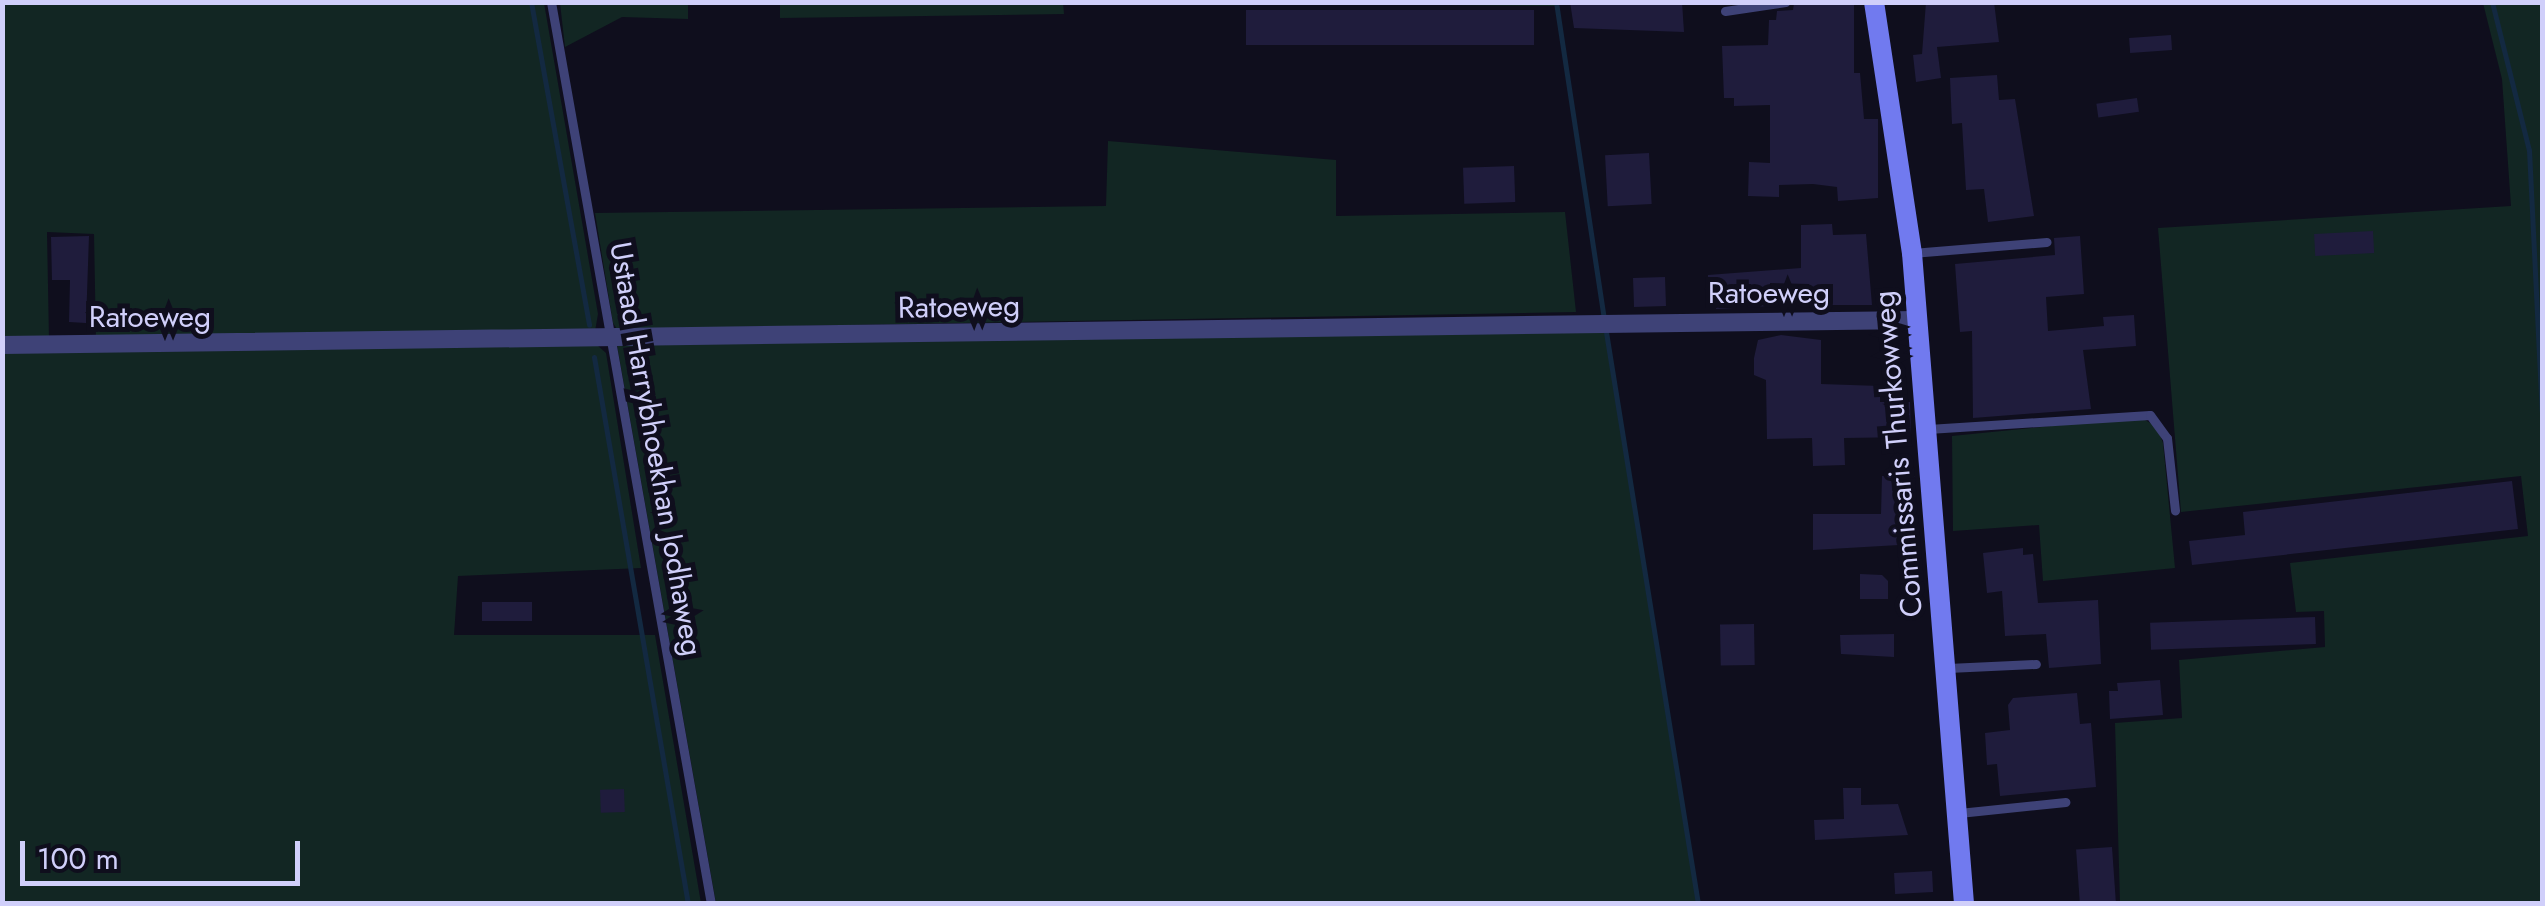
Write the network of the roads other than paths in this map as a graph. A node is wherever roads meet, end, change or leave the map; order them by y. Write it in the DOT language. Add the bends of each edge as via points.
graph roads {
  1 [pos="551,2"];
  2 [pos="1785,2"];
  3 [pos="1874,2"];
  4 [pos="1725,12"];
  5 [pos="2047,242"];
  6 [pos="1912,253"];
  7 [pos="1917,320"];
  8 [pos="612,340"];
  9 [pos="2,345"];
  10 [pos="1928,429"];
  11 [pos="2175,511"];
  12 [pos="2036,664"];
  13 [pos="1945,668"];
  14 [pos="2065,802"];
  15 [pos="1956,814"];
  16 [pos="711,904"];
  17 [pos="1964,904"];
  1 -- 8 [label="lane, Ustaad Harrybhoekhan Jodhaweg"];
  2 -- 4 [label="lane"];
  3 -- 6 [label="main road, Commissaris Thurkowweg"];
  5 -- 6 [label="lane"];
  6 -- 7 [label="main road, Commissaris Thurkowweg"];
  7 -- 8 [label="street, Ratoeweg"];
  7 -- 10 [label="main road, Commissaris Thurkowweg"];
  8 -- 9 [label="street, Ratoeweg"];
  8 -- 16 [label="lane, Ustaad Harrybhoekhan Jodhaweg"];
  10 -- 11 [label="lane" via="2150,415 2167,438"];
  10 -- 13 [label="main road, Commissaris Thurkowweg"];
  12 -- 13 [label="lane"];
  13 -- 15 [label="main road, Commissaris Thurkowweg"];
  14 -- 15 [label="lane"];
  15 -- 17 [label="main road, Commissaris Thurkowweg"];
}
